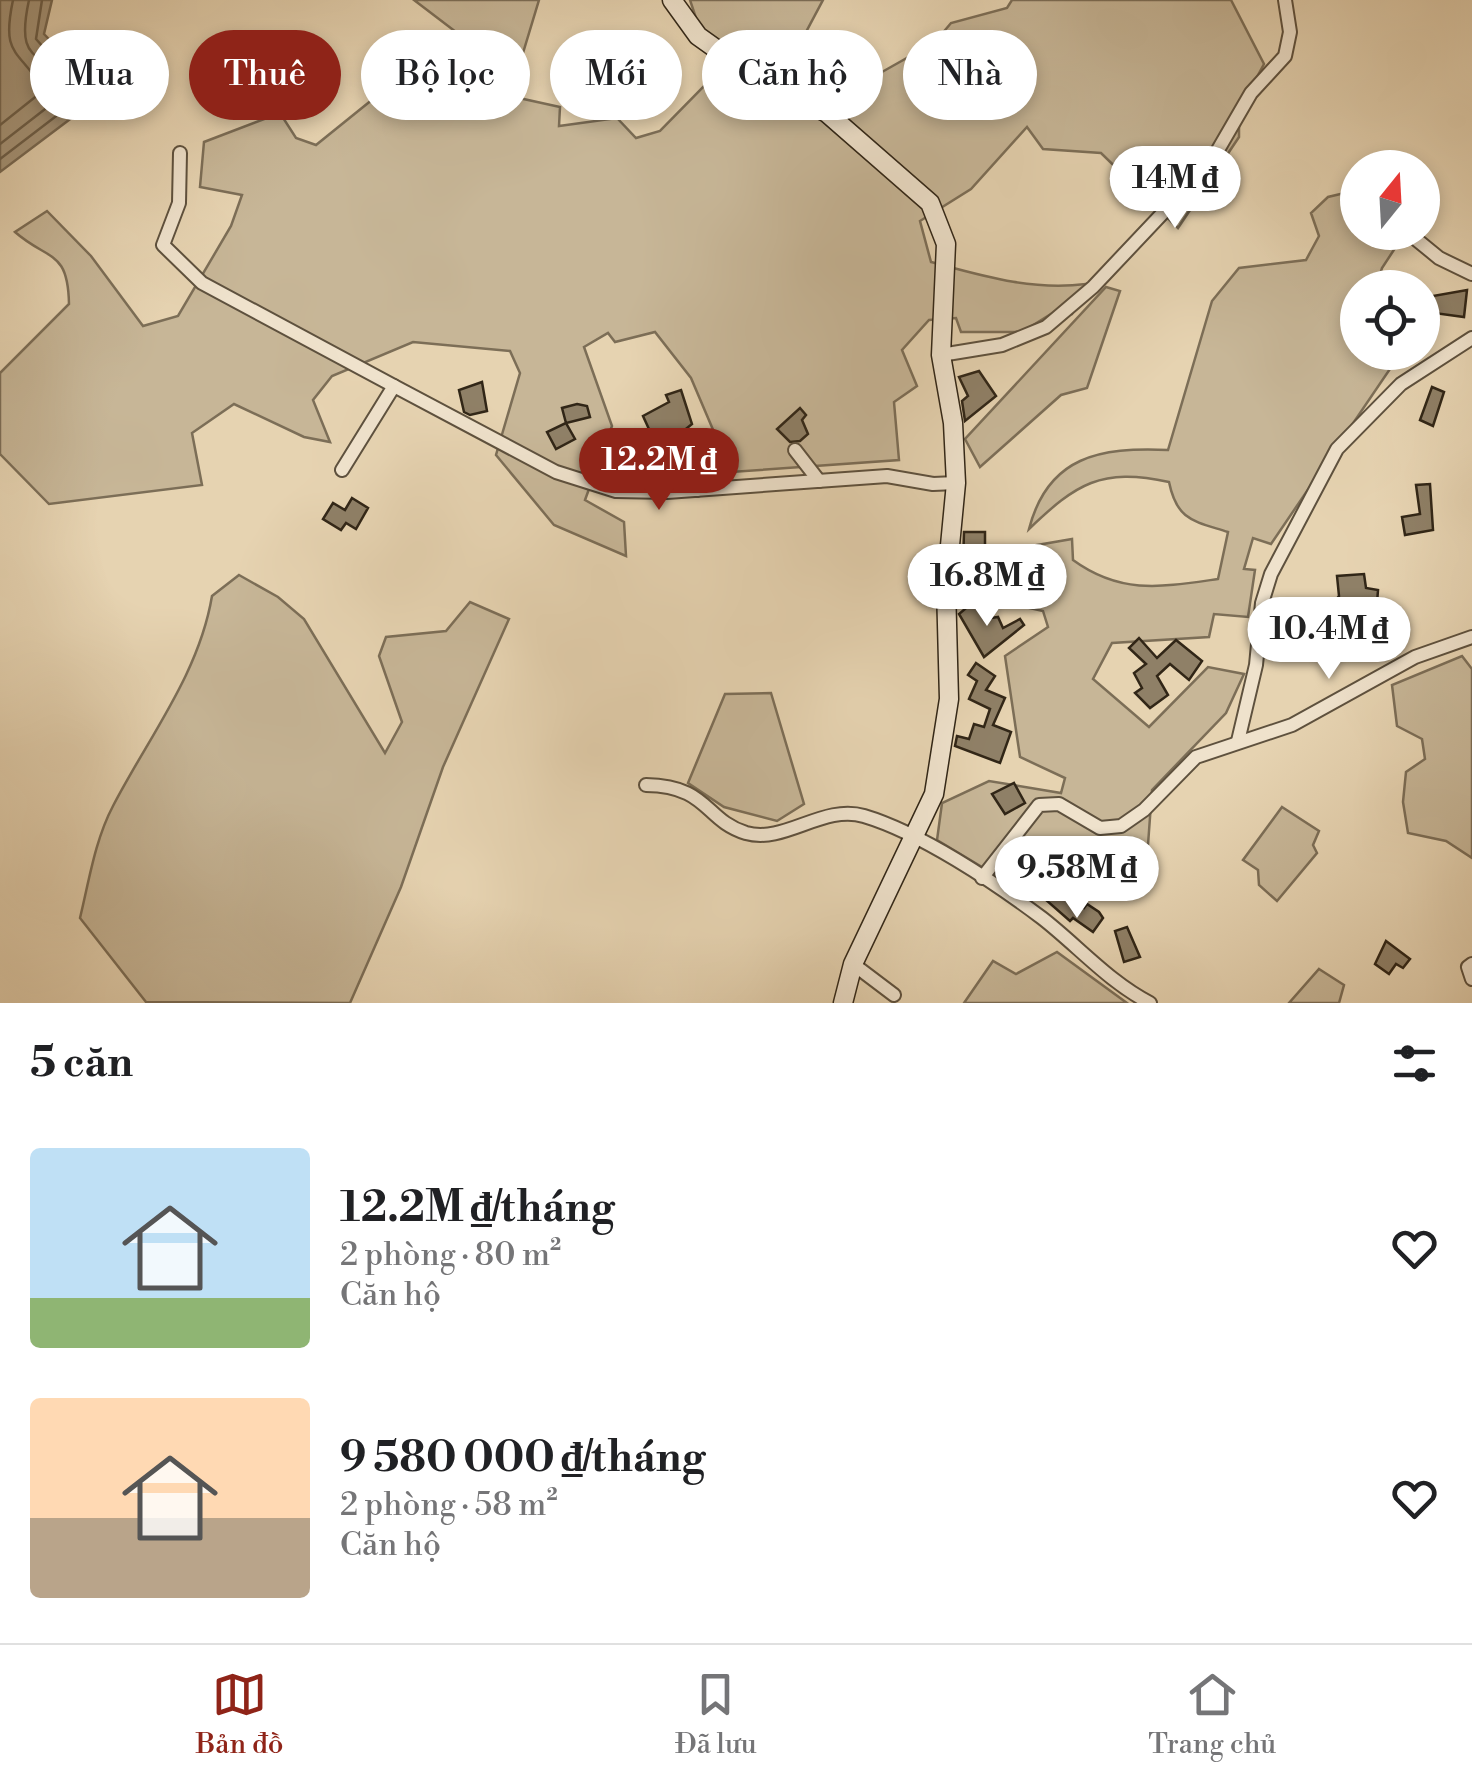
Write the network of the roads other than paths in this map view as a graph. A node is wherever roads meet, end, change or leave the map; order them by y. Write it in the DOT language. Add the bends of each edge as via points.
graph roads {
  1 [pos="672,0"];
  2 [pos="1285,0"];
  3 [pos="180,154"];
  4 [pos="1429,250"];
  5 [pos="1472,274"];
  6 [pos="1472,338"];
  7 [pos="941,355"];
  8 [pos="394,386"];
  9 [pos="795,450"];
  10 [pos="690,464"];
  11 [pos="342,470"];
  12 [pos="818,481"];
  13 [pos="956,483"];
  14 [pos="696,490"];
  15 [pos="1472,637"];
  16 [pos="1238,742"];
  17 [pos="646,786"];
  18 [pos="912,838"];
  19 [pos="982,878"];
  20 [pos="853,964"];
  21 [pos="1472,964"];
  22 [pos="1472,979"];
  23 [pos="894,995"];
  24 [pos="843,1003"];
  25 [pos="1150,1003"];
  1 -- 7 [label="street" via="698,36 750,73 827,113 930,203 946,244"];
  2 -- 7 [label="street" via="1290,42 1284,56 1251,93 1211,162 1093,287 1046,327 1002,345"];
  3 -- 8 [label="street" via="179,203 163,245 202,283"];
  4 -- 5 [label="street"];
  6 -- 16 [label="street" via="1401,384 1338,449 1271,574"];
  7 -- 13 [label="street"];
  8 -- 11 [label="street"];
  8 -- 14 [label="street" via="556,472 616,491"];
  9 -- 12 [label="street"];
  10 -- 14 [label="street"];
  12 -- 13 [label="street" via="887,476"];
  12 -- 14 [label="street"];
  13 -- 18 [label="street" via="946,587 949,699 934,794"];
  15 -- 16 [label="street" via="1415,657 1292,725"];
  16 -- 19 [label="street" via="1196,757 1121,826 1100,828 1059,804 1039,805"];
  17 -- 18 [label="street" via="693,794 750,834 836,813 859,814"];
  18 -- 19 [label="street"];
  18 -- 20 [label="street"];
  19 -- 25 [label="street"];
  20 -- 23 [label="street"];
  20 -- 24 [label="street"];
  21 -- 22 [label="street"];
}
